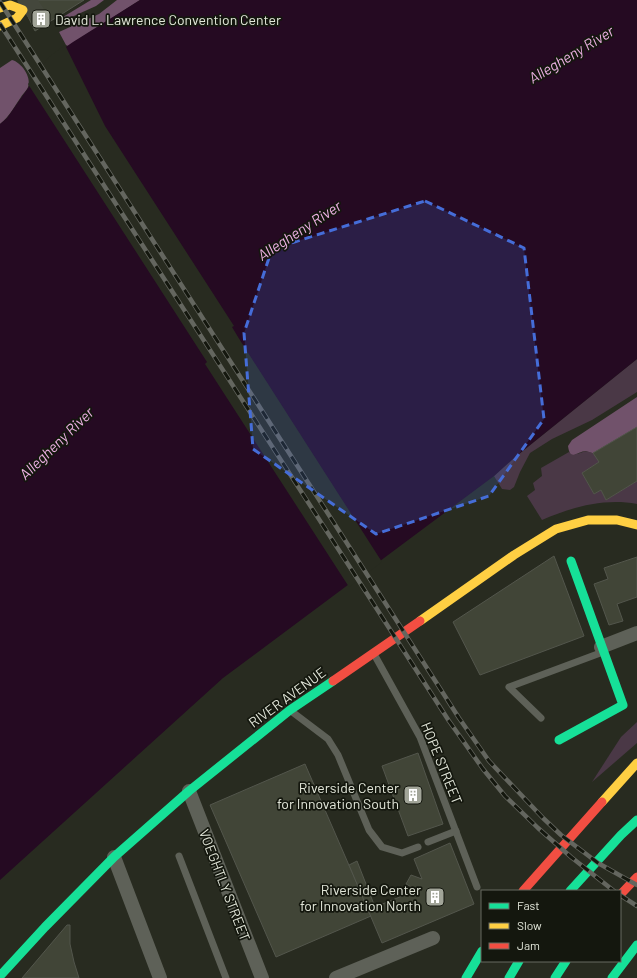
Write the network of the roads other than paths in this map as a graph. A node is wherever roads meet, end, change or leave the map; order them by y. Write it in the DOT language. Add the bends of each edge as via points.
graph roads {
  1 [pos="0,8"];
  2 [pos="0,26"];
  3 [pos="637,525"];
  4 [pos="572,561"];
  5 [pos="637,633"];
  6 [pos="602,650"];
  7 [pos="374,653"];
  8 [pos="290,710"];
  9 [pos="541,718"];
  10 [pos="559,740"];
  11 [pos="637,763"];
  12 [pos="626,789"];
  13 [pos="188,791"];
  14 [pos="637,820"];
  15 [pos="580,826"];
  16 [pos="456,831"];
  17 [pos="428,842"];
  18 [pos="418,847"];
  19 [pos="179,856"];
  20 [pos="114,857"];
  21 [pos="637,877"];
  22 [pos="477,887"];
  23 [pos="524,890"];
  24 [pos="571,890"];
  25 [pos="621,894"];
  26 [pos="433,938"];
  27 [pos="637,945"];
  28 [pos="481,953"];
  29 [pos="637,960"];
  30 [pos="518,962"];
  31 [pos="565,962"];
  32 [pos="0,976"];
  33 [pos="160,978"];
  34 [pos="226,978"];
  35 [pos="262,978"];
  36 [pos="337,978"];
  37 [pos="466,978"];
  38 [pos="509,978"];
  39 [pos="555,978"];
  40 [pos="612,978"];
  41 [pos="621,978"];
  1 -- 2 [label="main road" via="10,5 24,10 17,18"];
  3 -- 7 [label="main road, RIVER AVENUE" via="617,520 588,520 556,529 514,555"];
  4 -- 6 [label="main road"];
  5 -- 6 [label="street"];
  6 -- 9 [label="lane" via="509,687"];
  6 -- 10 [label="main road" via="624,705"];
  7 -- 8 [label="main road, RIVER AVENUE"];
  7 -- 16 [label="lane, HOPE STREET" via="420,737"];
  8 -- 13 [label="main road, RIVER AVENUE"];
  8 -- 18 [label="lane" via="328,739 338,755 369,830 382,847 402,853"];
  11 -- 15 [label="main road"];
  12 -- 15 [label="main road"];
  13 -- 20 [label="main road, RIVER AVENUE"];
  13 -- 35 [label="street, VOEGHTLY STREET"];
  14 -- 24 [label="main road"];
  15 -- 23 [label="main road"];
  16 -- 17 [label="lane"];
  16 -- 22 [label="lane, HOPE STREET"];
  19 -- 34 [label="lane"];
  20 -- 32 [label="main road, RIVER AVENUE"];
  20 -- 33 [label="street"];
  21 -- 25 [label="main road"];
  26 -- 36 [label="street"];
  27 -- 40 [label="main road"];
  28 -- 37 [label="main road"];
  29 -- 41 [label="main road"];
  30 -- 38 [label="main road"];
  31 -- 39 [label="main road"];
}
